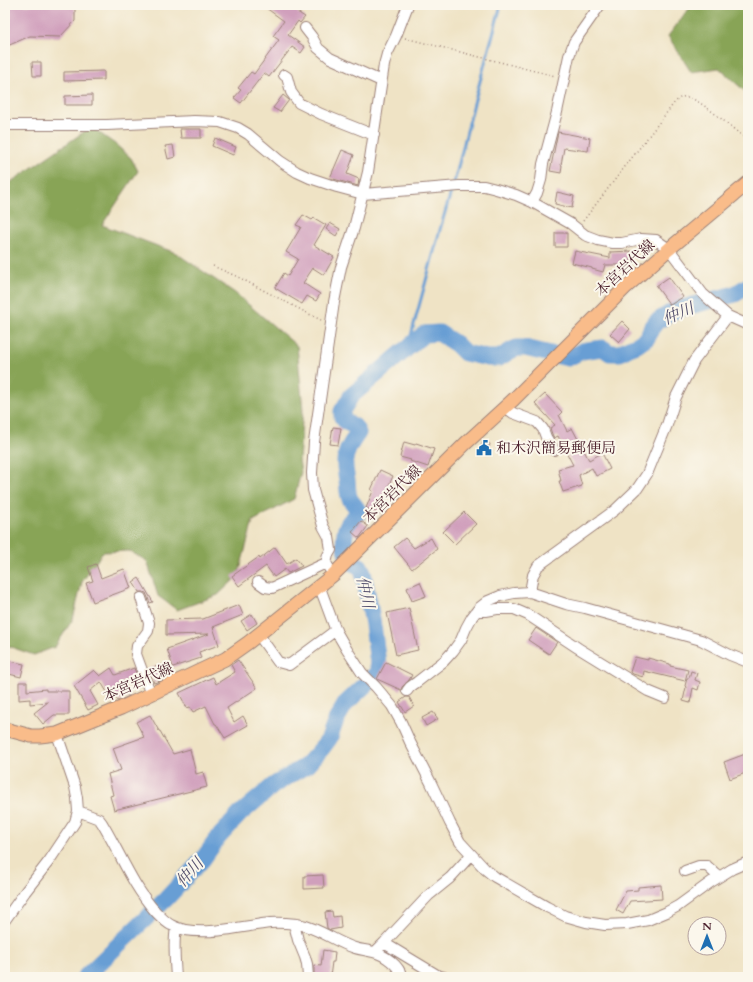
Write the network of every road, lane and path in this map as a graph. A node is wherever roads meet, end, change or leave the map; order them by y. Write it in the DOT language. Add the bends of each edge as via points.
graph roads {
  1 [pos="408,5"];
  2 [pos="600,5"];
  3 [pos="305,28"];
  4 [pos="396,36"];
  5 [pos="284,75"];
  6 [pos="564,79"];
  7 [pos="381,81"];
  8 [pos="5,124"];
  9 [pos="374,135"];
  10 [pos="745,138"];
  11 [pos="748,183"];
  12 [pos="363,194"];
  13 [pos="532,202"];
  14 [pos="577,229"];
  15 [pos="669,249"];
  16 [pos="213,266"];
  17 [pos="728,316"];
  18 [pos="330,324"];
  19 [pos="748,325"];
  20 [pos="505,408"];
  21 [pos="554,450"];
  22 [pos="326,563"];
  23 [pos="333,575"];
  24 [pos="258,582"];
  25 [pos="319,585"];
  26 [pos="530,592"];
  27 [pos="141,598"];
  28 [pos="477,611"];
  29 [pos="336,630"];
  30 [pos="258,634"];
  31 [pos="748,662"];
  32 [pos="407,691"];
  33 [pos="151,695"];
  34 [pos="665,698"];
  35 [pos="5,729"];
  36 [pos="57,734"];
  37 [pos="78,811"];
  38 [pos="472,855"];
  39 [pos="748,862"];
  40 [pos="685,872"];
  41 [pos="719,877"];
  42 [pos="5,920"];
  43 [pos="294,924"];
  44 [pos="176,928"];
  45 [pos="384,943"];
  46 [pos="374,952"];
  47 [pos="176,977"];
  48 [pos="308,977"];
  49 [pos="402,977"];
  50 [pos="444,977"];
  1 -- 4 [label="street"];
  2 -- 6 [label="street" via="574,42"];
  3 -- 7 [label="street" via="319,50 330,58"];
  4 -- 6 [label="path"];
  4 -- 7 [label="street" via="387,54"];
  5 -- 9 [label="street" via="299,103"];
  6 -- 13 [label="street" via="541,180"];
  7 -- 9 [label="street"];
  8 -- 12 [label="street" via="220,122 248,134 297,172"];
  9 -- 12 [label="street"];
  10 -- 14 [label="path" via="699,102 690,97 680,98"];
  11 -- 15 [label="main road, 本宮岩代線"];
  12 -- 13 [label="street" via="484,186"];
  12 -- 18 [label="street" via="340,268"];
  13 -- 14 [label="street"];
  14 -- 15 [label="street" via="598,240 622,243 649,239 656,240"];
  15 -- 17 [label="street" via="703,294"];
  15 -- 20 [label="main road, 本宮岩代線" via="625,288"];
  16 -- 18 [label="path"];
  17 -- 19 [label="street"];
  17 -- 26 [label="street" via="694,361 676,397 647,474 615,510 538,566 533,575"];
  18 -- 22 [label="street" via="312,473 315,499 323,526 329,536 331,550"];
  20 -- 21 [label="street" via="537,422"];
  20 -- 23 [label="main road, 本宮岩代線" via="466,443"];
  22 -- 23 [label="street"];
  22 -- 24 [label="street" via="272,588 264,587"];
  23 -- 25 [label="main road, 本宮岩代線"];
  25 -- 29 [label="street"];
  25 -- 30 [label="main road, 本宮岩代線"];
  26 -- 28 [label="street" via="500,596 488,601"];
  26 -- 31 [label="street" via="701,640"];
  27 -- 33 [label="street" via="149,623 148,632 137,646 136,654"];
  28 -- 32 [label="street" via="462,640 453,651"];
  28 -- 34 [label="street" via="514,610 528,616 648,691"];
  29 -- 30 [label="street" via="288,665 278,662"];
  29 -- 38 [label="street" via="355,665 392,706 460,842"];
  30 -- 33 [label="main road, 本宮岩代線" via="225,659"];
  33 -- 36 [label="main road, 本宮岩代線"];
  35 -- 36 [label="main road, 本宮岩代線" via="31,736"];
  36 -- 37 [label="street" via="75,787"];
  37 -- 42 [label="street" via="75,822 49,861"];
  37 -- 44 [label="street" via="99,819 139,891 163,920"];
  38 -- 41 [label="street" via="495,876 547,907 565,916 605,925 639,922 660,915 678,906"];
  38 -- 45 [label="street" via="429,895"];
  39 -- 41 [label="street"];
  40 -- 41 [label="street" via="699,866 707,866"];
  43 -- 44 [label="street" via="271,923 204,931"];
  43 -- 46 [label="street" via="309,927 345,945"];
  43 -- 48 [label="street" via="307,964"];
  44 -- 47 [label="street"];
  45 -- 46 [label="street"];
  45 -- 50 [label="street"];
  46 -- 49 [label="street" via="392,963"];
}
